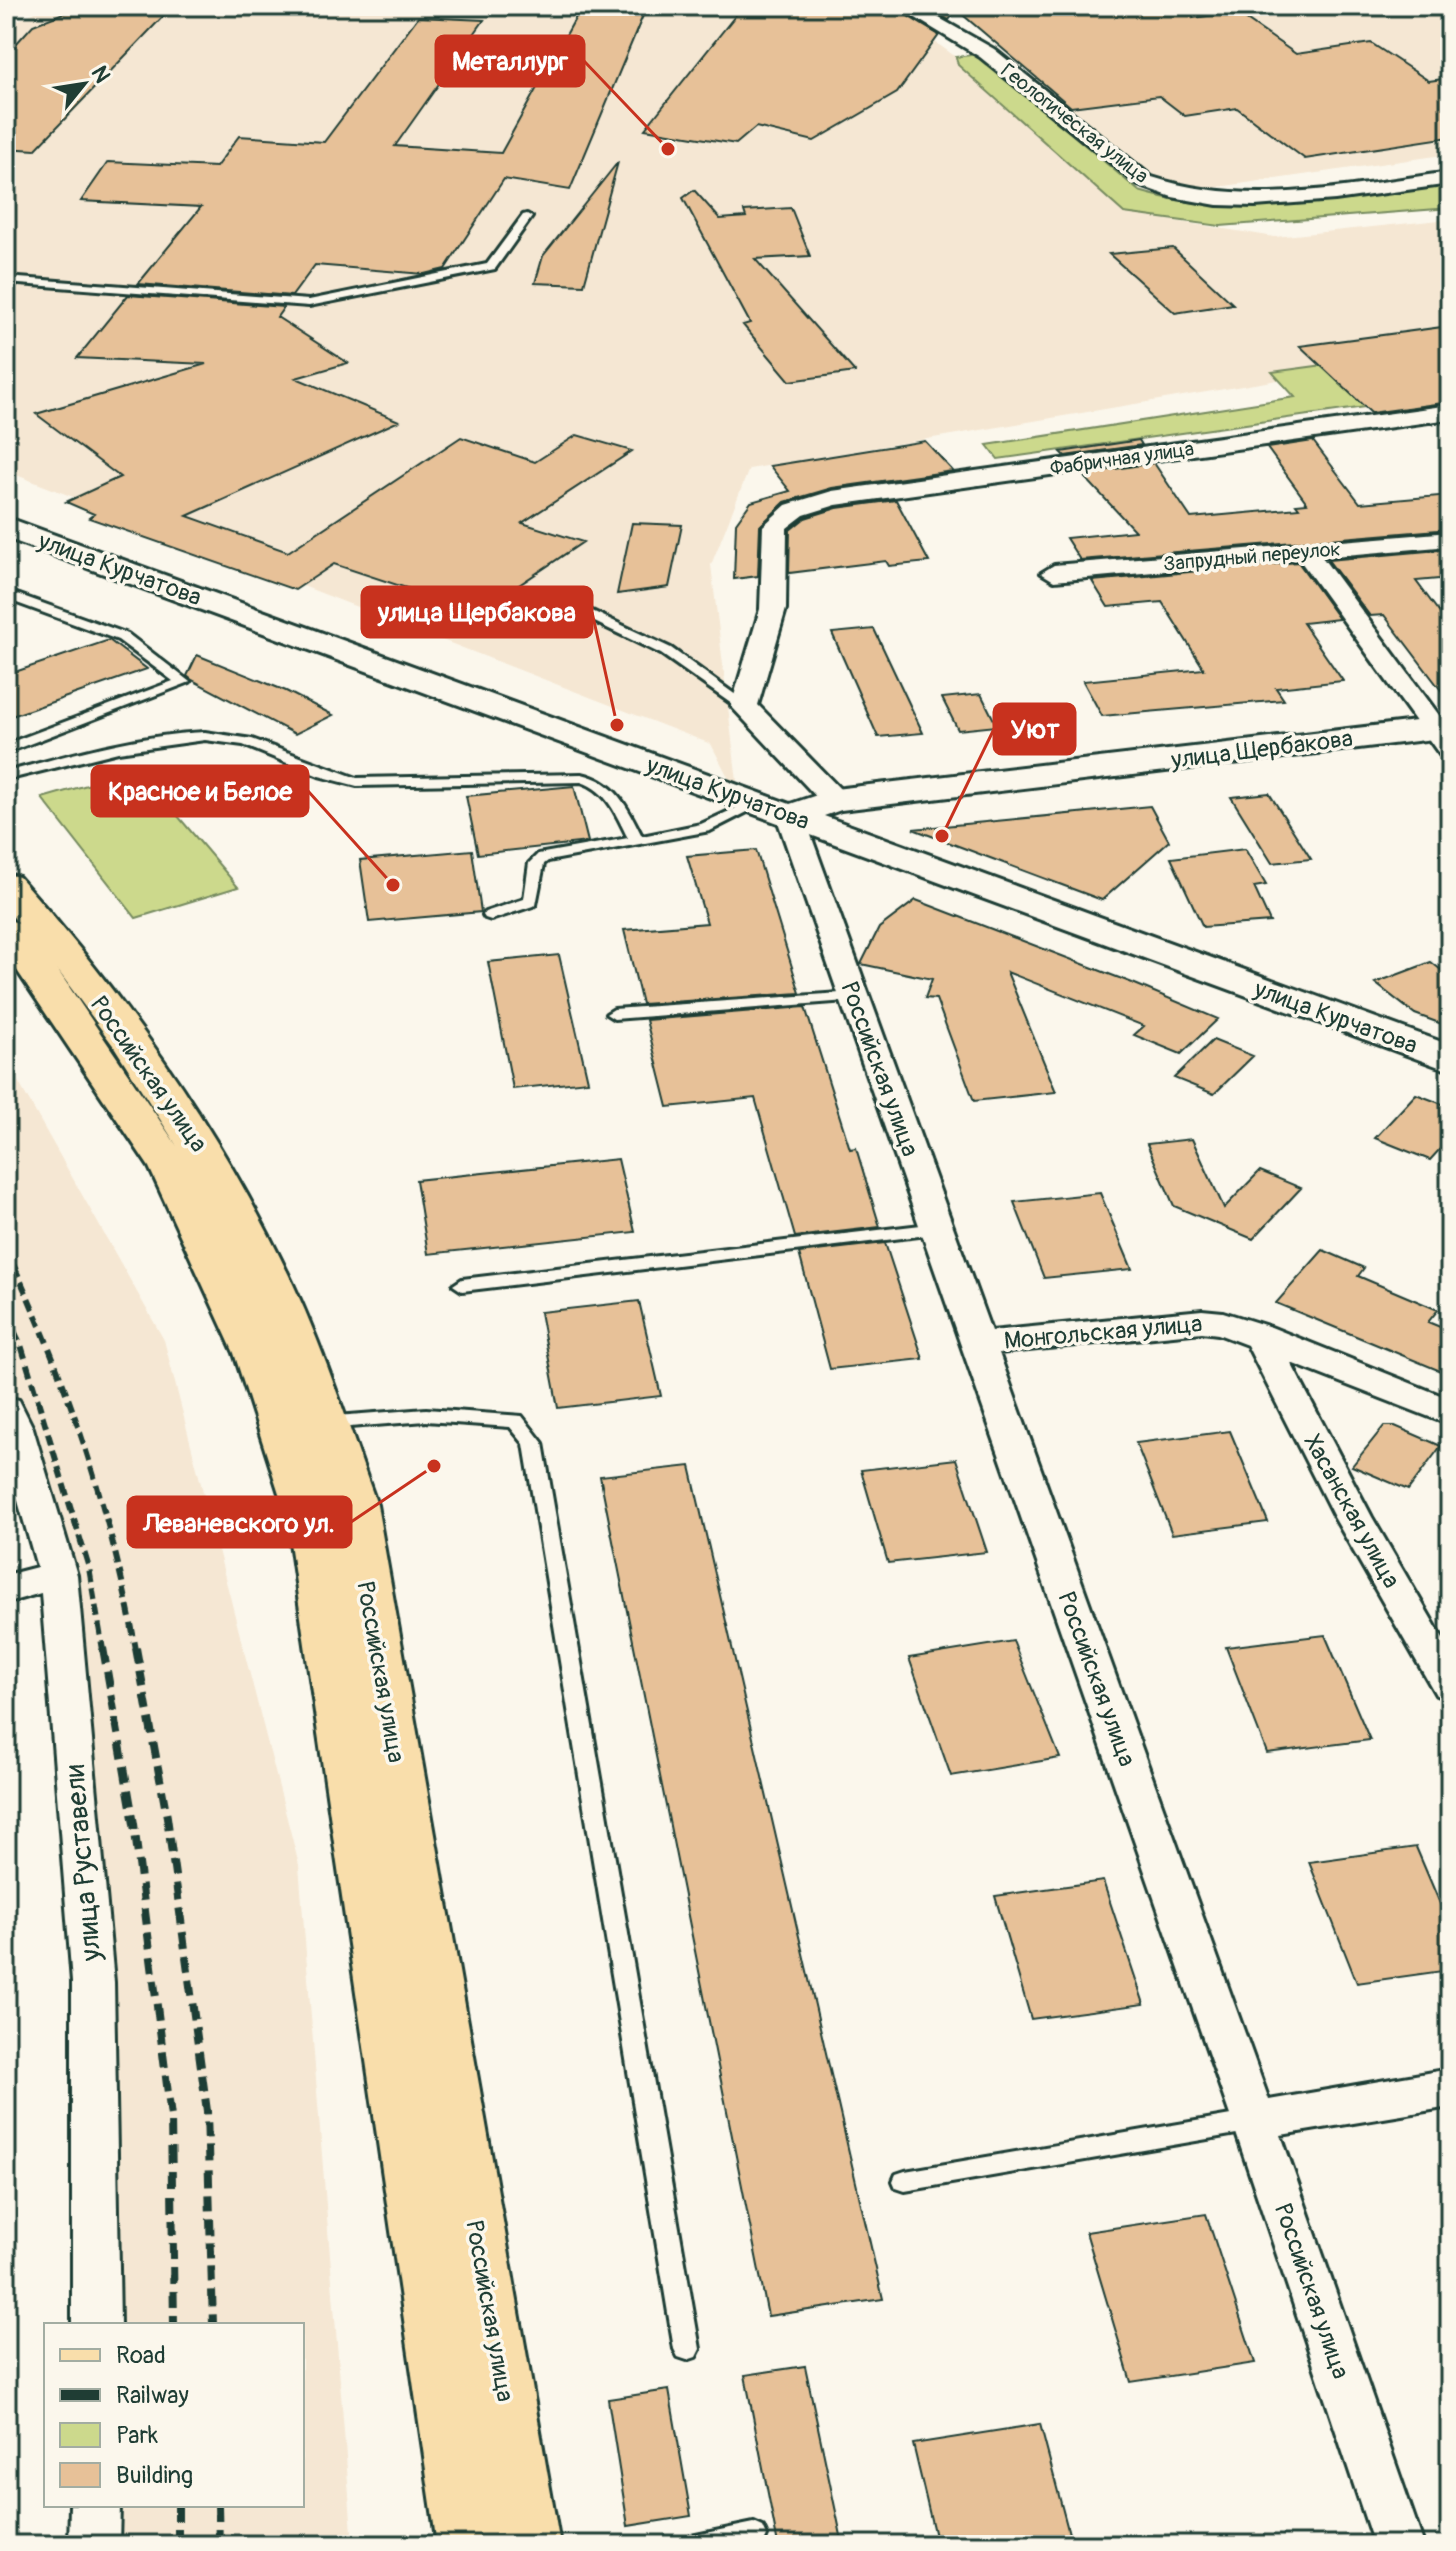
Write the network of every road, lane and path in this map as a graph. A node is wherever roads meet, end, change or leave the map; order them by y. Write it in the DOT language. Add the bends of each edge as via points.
graph roads {
  1 [pos="905,6"];
  2 [pos="1450,178"];
  3 [pos="527,217"];
  4 [pos="6,280"];
  5 [pos="1450,412"];
  6 [pos="6,527"];
  7 [pos="1450,539"];
  8 [pos="1305,551"];
  9 [pos="1054,573"];
  10 [pos="6,594"];
  11 [pos="556,598"];
  12 [pos="744,706"];
  13 [pos="1445,735"];
  14 [pos="6,749"];
  15 [pos="6,776"];
  16 [pos="835,800"];
  17 [pos="773,810"];
  18 [pos="637,841"];
  19 [pos="6,885"];
  20 [pos="491,915"];
  21 [pos="6,931"];
  22 [pos="854,997"];
  23 [pos="614,1014"];
  24 [pos="1450,1059"];
  25 [pos="938,1229"];
  26 [pos="462,1285"];
  27 [pos="1259,1335"];
  28 [pos="978,1344"];
  29 [pos="6,1409"];
  30 [pos="1450,1413"];
  31 [pos="324,1423"];
  32 [pos="58,1575"];
  33 [pos="6,1589"];
  34 [pos="1450,1685"];
  35 [pos="1450,2088"];
  36 [pos="1254,2121"];
  37 [pos="905,2181"];
  38 [pos="96,2323"];
  39 [pos="687,2349"];
  40 [pos="95,2507"];
  41 [pos="754,2536"];
  42 [pos="94,2545"];
  43 [pos="469,2545"];
  44 [pos="528,2545"];
  45 [pos="700,2545"];
  46 [pos="1399,2545"];
  1 -- 2 [label="street, Геологическая улица" via="987,53 1145,181 1171,192 1261,200"];
  3 -- 4 [label="lane" via="491,267 309,303"];
  5 -- 12 [label="street, Фабричная улица" via="832,498 795,510 775,526 773,609"];
  6 -- 17 [label="street, улица Курчатова"];
  7 -- 8 [label="street, Запрудный переулок"];
  8 -- 9 [label="street, Запрудный переулок"];
  8 -- 13 [label="street"];
  10 -- 14 [label="lane" via="123,637 183,682"];
  11 -- 12 [label="lane" via="666,651"];
  12 -- 16 [label="street"];
  13 -- 16 [label="street, улица Щербакова"];
  15 -- 18 [label="lane" via="149,743 227,738 259,745 332,778 357,782 597,781 609,788"];
  16 -- 17 [label="street, улица Щербакова"];
  17 -- 18 [label="lane"];
  17 -- 22 [label="street, Российская улица"];
  17 -- 24 [label="street, улица Курчатова"];
  18 -- 20 [label="lane" via="543,857 537,863 531,902"];
  19 -- 31 [label="main road, Российская улица" via="60,944 207,1157 296,1344"];
  21 -- 43 [label="main road, Российская улица" via="27,954 170,1167 257,1353 310,1515"];
  22 -- 23 [label="lane"];
  22 -- 25 [label="street, Российская улица"];
  25 -- 26 [label="lane"];
  25 -- 28 [label="street, Российская улица"];
  27 -- 28 [label="street, Монгольская улица" via="1202,1321"];
  27 -- 30 [label="street, Монгольская улица"];
  27 -- 34 [label="street, Хасанская улица" via="1353,1517"];
  28 -- 36 [label="street, Российская улица"];
  29 -- 32 [label="street, улица Руставели"];
  31 -- 39 [label="lane" via="426,1415 515,1421 533,1443"];
  31 -- 44 [label="main road, Российская улица" via="353,1505"];
  32 -- 33 [label="street"];
  32 -- 38 [label="street, улица Руставели" via="93,1982"];
  35 -- 36 [label="street"];
  36 -- 37 [label="lane"];
  36 -- 46 [label="street, Российская улица"];
  40 -- 42 [label="street"];
  41 -- 45 [label="lane"];
}
